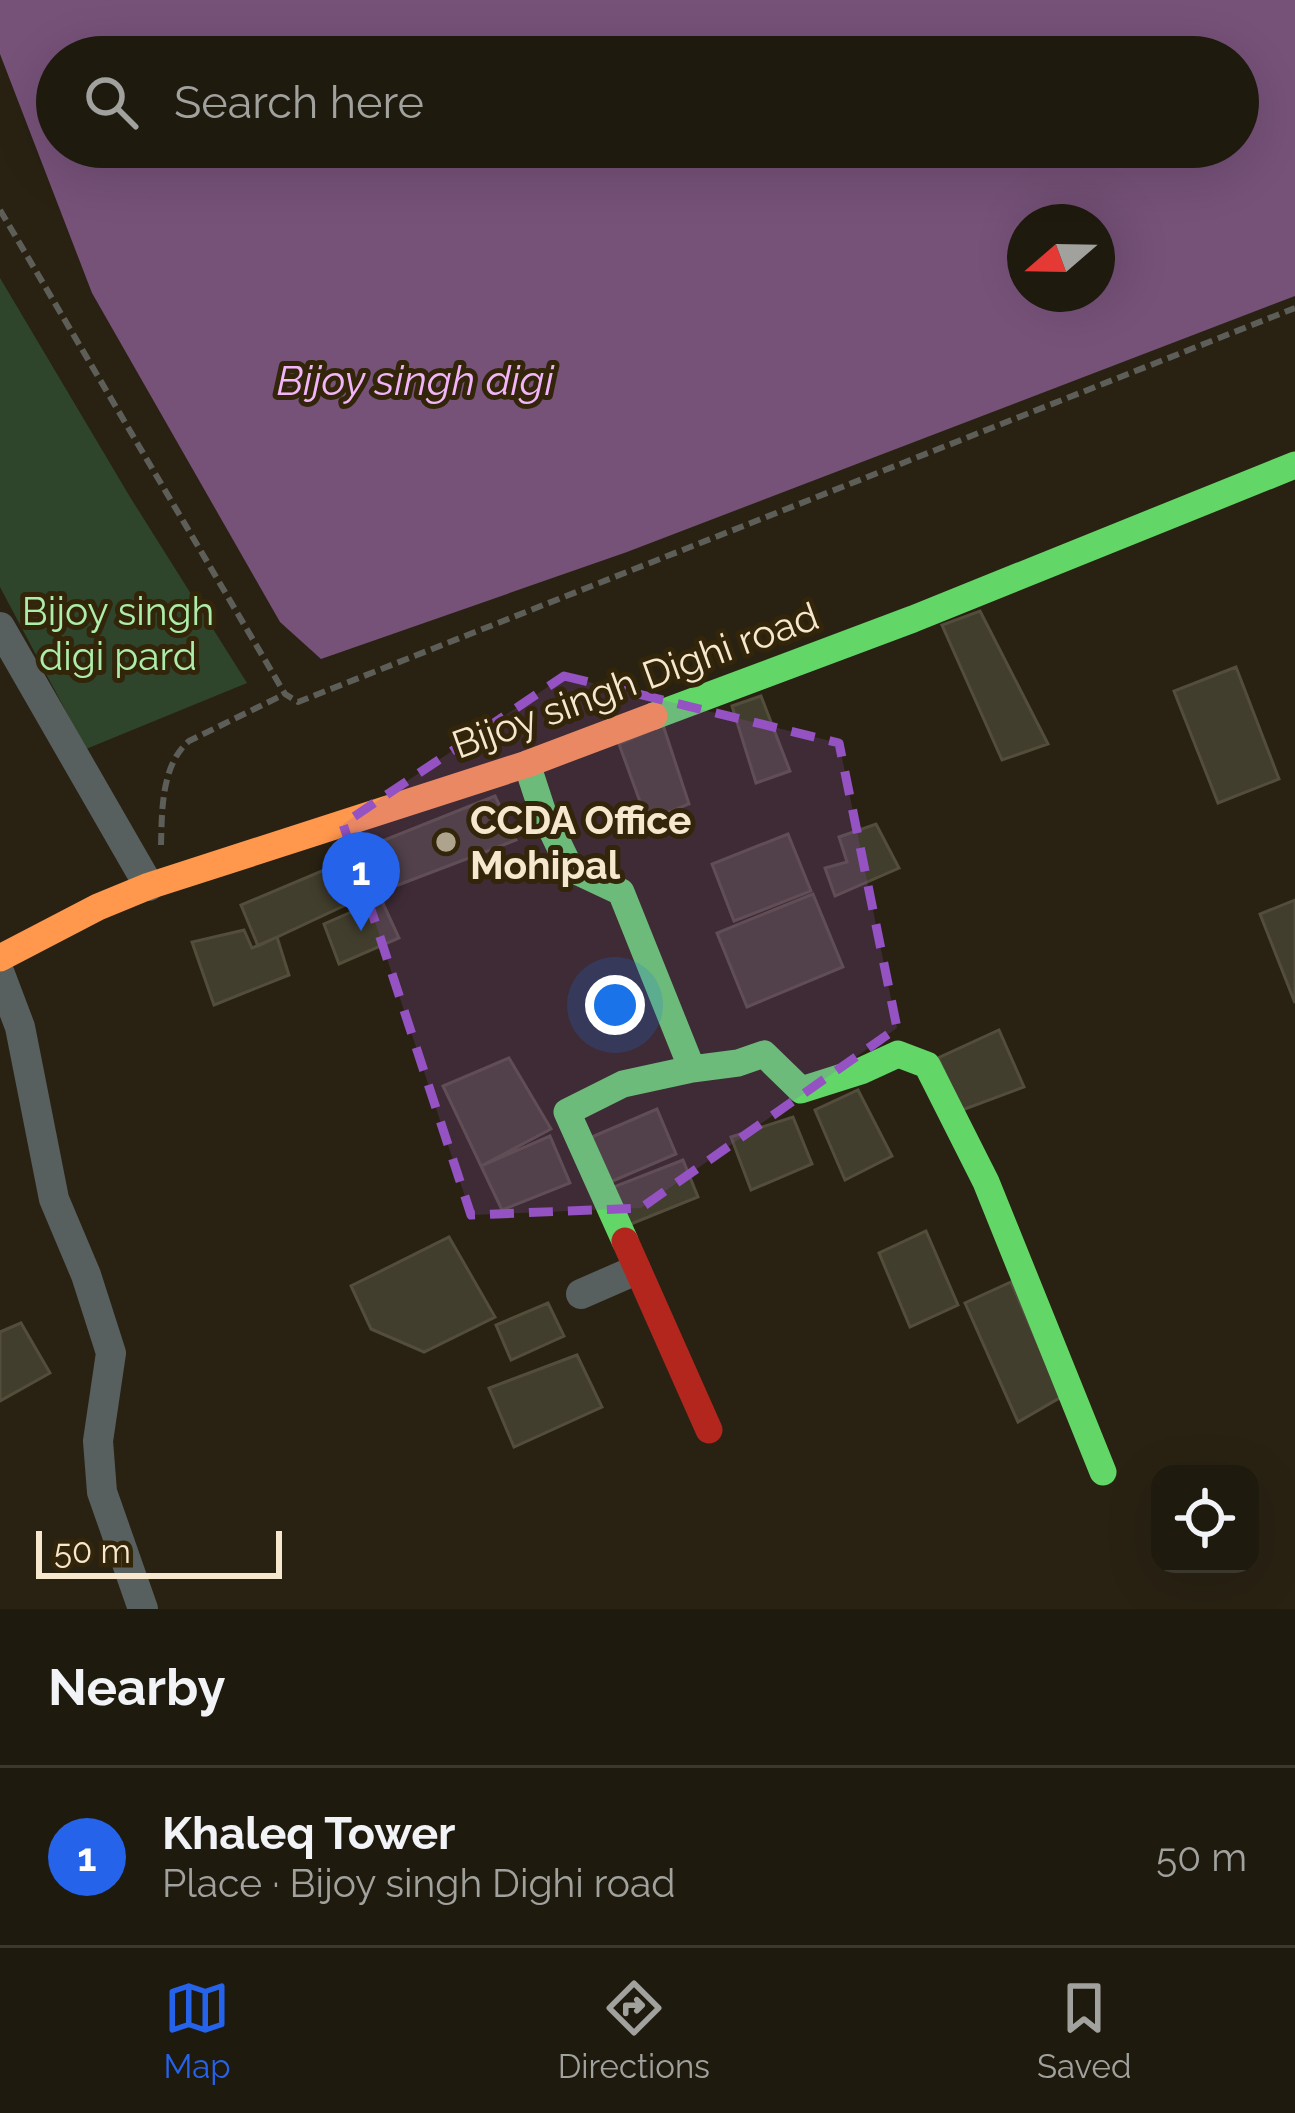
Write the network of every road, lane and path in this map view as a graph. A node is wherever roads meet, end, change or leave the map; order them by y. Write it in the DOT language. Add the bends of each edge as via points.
graph roads {
  1 [pos="0,210"];
  2 [pos="1295,308"];
  3 [pos="1295,465"];
  4 [pos="0,627"];
  5 [pos="285,694"];
  6 [pos="527,764"];
  7 [pos="156,884"];
  8 [pos="0,958"];
  9 [pos="0,974"];
  10 [pos="692,1069"];
  11 [pos="636,1270"];
  12 [pos="581,1294"];
  13 [pos="709,1430"];
  14 [pos="1103,1472"];
  15 [pos="143,1609"];
  1 -- 5 [label="path"];
  2 -- 5 [label="path" via="304,703"];
  3 -- 6 [label="street, Bijoy singh Dighi road"];
  4 -- 7 [label="street"];
  5 -- 7 [label="path" via="175,753"];
  6 -- 7 [label="street, Bijoy singh Dighi road"];
  6 -- 10 [label="street" via="570,868 621,892"];
  7 -- 8 [label="street, Bijoy singh Dighi road"];
  9 -- 15 [label="street" via="20,1027 54,1199 111,1353 98,1441 102,1492"];
  10 -- 11 [label="street" via="623,1084 567,1112"];
  10 -- 14 [label="street" via="764,1054 801,1090 898,1054 927,1065 986,1182"];
  11 -- 12 [label="street"];
  11 -- 13 [label="street"];
}
